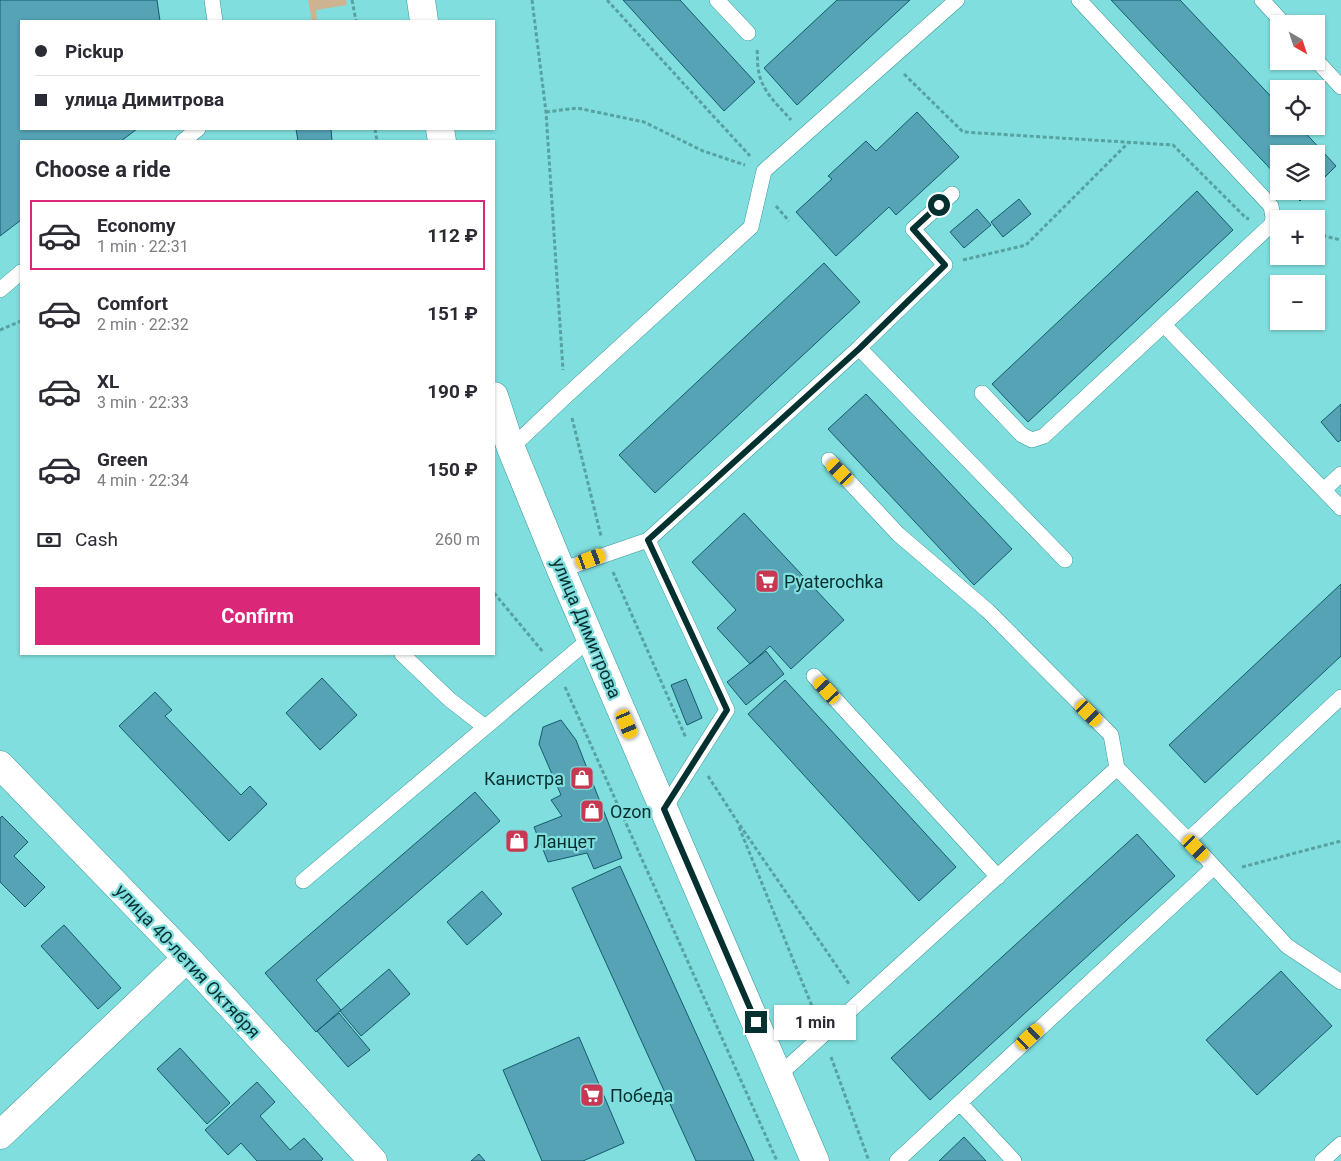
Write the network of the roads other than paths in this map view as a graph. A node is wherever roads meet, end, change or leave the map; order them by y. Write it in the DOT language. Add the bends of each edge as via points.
graph roads {
  1 [pos="212,0"];
  2 [pos="421,0"];
  3 [pos="717,0"];
  4 [pos="957,0"];
  5 [pos="1079,0"];
  6 [pos="1271,3"];
  7 [pos="1278,15"];
  8 [pos="215,20"];
  9 [pos="424,20"];
  10 [pos="748,33"];
  11 [pos="1325,70"];
  12 [pos="1341,87"];
  13 [pos="197,130"];
  14 [pos="184,140"];
  15 [pos="952,194"];
  16 [pos="20,273"];
  17 [pos="0,290"];
  18 [pos="1164,325"];
  19 [pos="860,348"];
  20 [pos="982,393"];
  21 [pos="495,399"];
  22 [pos="511,448"];
  23 [pos="829,460"];
  24 [pos="1341,474"];
  25 [pos="1324,490"];
  26 [pos="1341,508"];
  27 [pos="648,540"];
  28 [pos="1065,560"];
  29 [pos="561,570"];
  30 [pos="591,638"];
  31 [pos="403,655"];
  32 [pos="814,676"];
  33 [pos="1341,697"];
  34 [pos="484,726"];
  35 [pos="0,764"];
  36 [pos="1117,768"];
  37 [pos="664,809"];
  38 [pos="1188,840"];
  39 [pos="1217,870"];
  40 [pos="998,877"];
  41 [pos="302,881"];
  42 [pos="187,958"];
  43 [pos="1341,982"];
  44 [pos="778,1075"];
  45 [pos="960,1103"];
  46 [pos="0,1135"];
  47 [pos="1341,1144"];
  48 [pos="373,1161"];
  49 [pos="815,1161"];
  50 [pos="898,1161"];
  51 [pos="1014,1161"];
  52 [pos="1322,1161"];
  1 -- 8 [label="lane"];
  2 -- 9 [label="main road"];
  3 -- 10 [label="lane"];
  4 -- 22 [label="lane" via="764,171 751,227"];
  5 -- 18 [label="lane" via="1271,206 1272,224"];
  6 -- 7 [label="lane"];
  11 -- 12 [label="lane"];
  13 -- 14 [label="lane"];
  15 -- 19 [label="lane" via="913,229 945,265"];
  16 -- 17 [label="lane"];
  18 -- 20 [label="lane" via="1044,436 1032,440 1022,435"];
  18 -- 25 [label="lane"];
  19 -- 27 [label="lane"];
  19 -- 28 [label="lane"];
  21 -- 22 [label="main road, улица Димитрова"];
  22 -- 29 [label="main road, улица Димитрова"];
  23 -- 36 [label="lane" via="898,534 988,610 1111,735"];
  24 -- 25 [label="lane"];
  25 -- 26 [label="lane"];
  27 -- 29 [label="lane"];
  27 -- 37 [label="lane" via="727,710"];
  29 -- 30 [label="main road, улица Димитрова"];
  30 -- 34 [label="lane"];
  30 -- 37 [label="main road, улица Димитрова"];
  31 -- 34 [label="lane" via="449,699"];
  32 -- 40 [label="lane"];
  33 -- 38 [label="lane"];
  34 -- 41 [label="lane"];
  35 -- 42 [label="main road, улица 40-летия Октября"];
  36 -- 38 [label="lane"];
  36 -- 40 [label="lane"];
  37 -- 44 [label="main road, улица Димитрова"];
  38 -- 39 [label="lane"];
  39 -- 43 [label="lane" via="1287,946"];
  39 -- 45 [label="lane"];
  40 -- 44 [label="lane"];
  42 -- 46 [label="main road"];
  42 -- 48 [label="main road, улица 40-летия Октября"];
  44 -- 49 [label="main road, улица Димитрова"];
  45 -- 50 [label="lane"];
  45 -- 51 [label="lane"];
  47 -- 52 [label="lane"];
}
